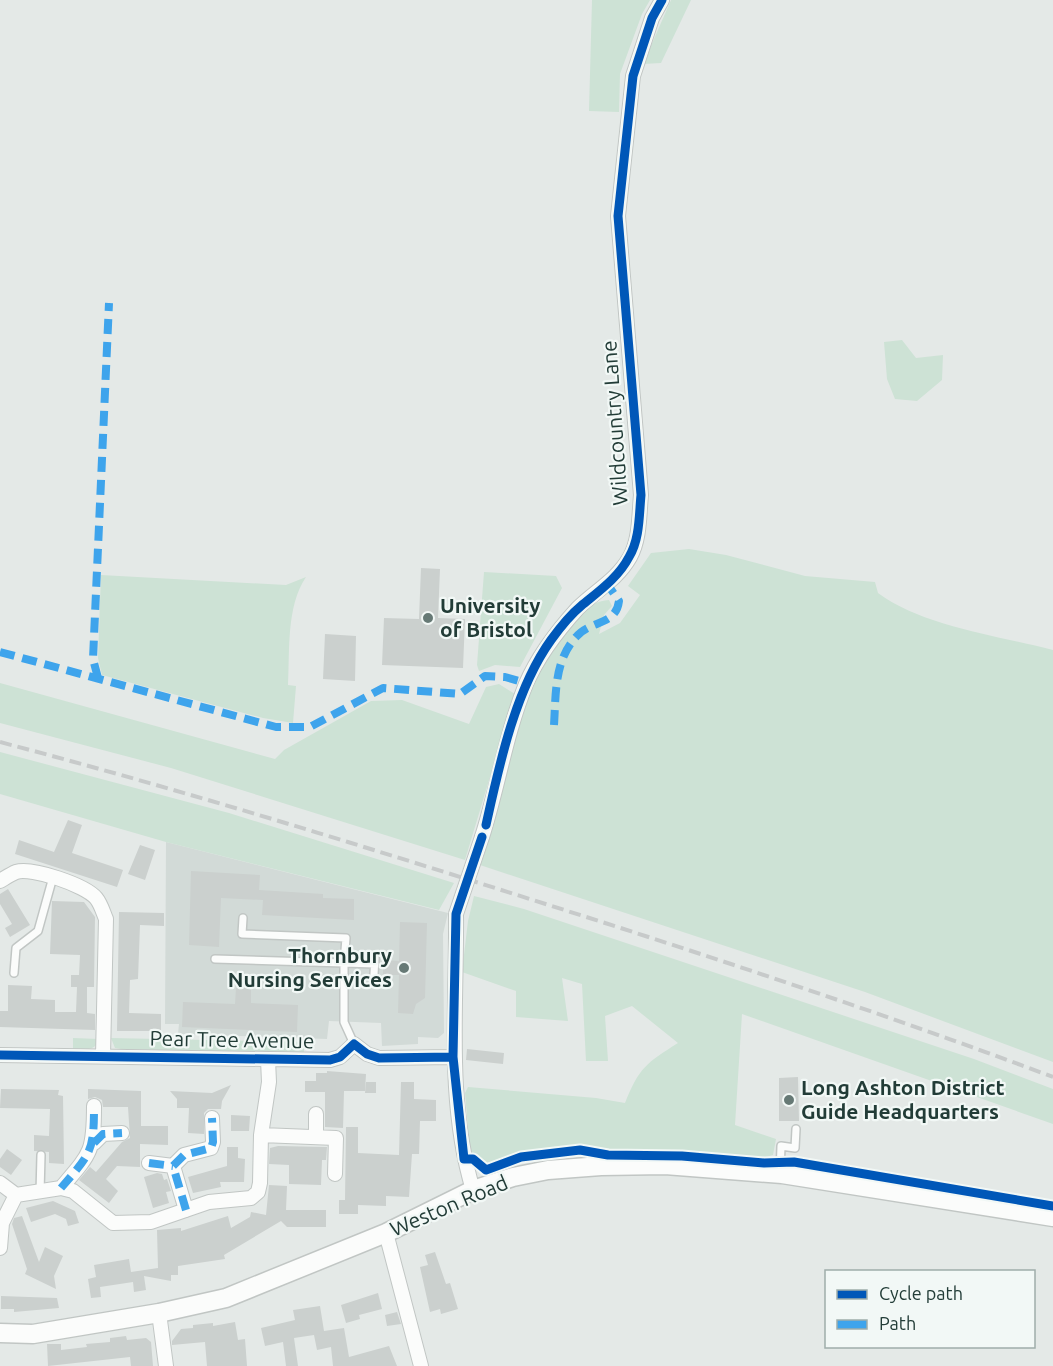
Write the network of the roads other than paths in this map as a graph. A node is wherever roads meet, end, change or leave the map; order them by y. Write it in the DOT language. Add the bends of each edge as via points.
graph roads {
  1 [pos="662,0"];
  2 [pos="53,878"];
  3 [pos="0,881"];
  4 [pos="243,918"];
  5 [pos="215,959"];
  6 [pos="344,963"];
  7 [pos="14,973"];
  8 [pos="374,974"];
  9 [pos="354,1044"];
  10 [pos="0,1055"];
  11 [pos="103,1056"];
  12 [pos="453,1057"];
  13 [pos="268,1060"];
  14 [pos="94,1106"];
  15 [pos="316,1114"];
  16 [pos="212,1118"];
  17 [pos="796,1129"];
  18 [pos="122,1133"];
  19 [pos="261,1135"];
  20 [pos="316,1136"];
  21 [pos="94,1143"];
  22 [pos="41,1155"];
  23 [pos="149,1163"];
  24 [pos="173,1166"];
  25 [pos="335,1174"];
  26 [pos="780,1174"];
  27 [pos="0,1183"];
  28 [pos="61,1188"];
  29 [pos="473,1190"];
  30 [pos="40,1193"];
  31 [pos="16,1196"];
  32 [pos="186,1210"];
  33 [pos="1053,1216"];
  34 [pos="386,1233"];
  35 [pos="0,1248"];
  36 [pos="159,1313"];
  37 [pos="0,1333"];
  38 [pos="166,1366"];
  39 [pos="421,1366"];
  1 -- 12 [label="street, Wildcountry Lane, bridge" via="633,76 618,216 641,495 638,532 630,557 608,585 579,607 551,641 526,683 456,914"];
  2 -- 3 [label="street" via="31,870"];
  2 -- 7 [label="lane" via="38,930 16,948"];
  2 -- 11 [label="street" via="95,897 106,919"];
  4 -- 6 [label="lane" via="242,934 346,938"];
  5 -- 6 [label="lane" via="319,967"];
  6 -- 8 [label="lane" via="375,961"];
  6 -- 9 [label="lane" via="344,1022"];
  9 -- 12 [label="street" via="379,1058"];
  9 -- 13 [label="street, Pear Tree Avenue" via="340,1057 330,1060"];
  10 -- 11 [label="street, Pear Tree Avenue"];
  11 -- 13 [label="street, Pear Tree Avenue"];
  12 -- 29 [label="street, Wildcountry Lane" via="464,1159"];
  13 -- 19 [label="street" via="269,1082"];
  14 -- 21 [label="street"];
  15 -- 20 [label="street"];
  16 -- 24 [label="street" via="211,1148 184,1155"];
  17 -- 26 [label="lane" via="795,1148 782,1146"];
  18 -- 21 [label="street" via="103,1134"];
  19 -- 20 [label="street"];
  19 -- 32 [label="street" via="258,1192 251,1198 209,1202"];
  20 -- 25 [label="street" via="336,1138"];
  21 -- 28 [label="street"];
  22 -- 30 [label="lane"];
  23 -- 24 [label="street"];
  24 -- 32 [label="street"];
  26 -- 29 [label="street, Weston Road" via="665,1165 601,1166 536,1173"];
  26 -- 33 [label="street, Weston Road"];
  27 -- 31 [label="street"];
  28 -- 30 [label="street"];
  28 -- 32 [label="street" via="73,1191 113,1223 151,1222"];
  29 -- 34 [label="street, Weston Road"];
  30 -- 31 [label="street"];
  31 -- 35 [label="street" via="2,1223"];
  34 -- 36 [label="street, Weston Road" via="226,1298"];
  34 -- 39 [label="street"];
  36 -- 37 [label="street, Weston Road" via="33,1334"];
  36 -- 38 [label="street"];
}
